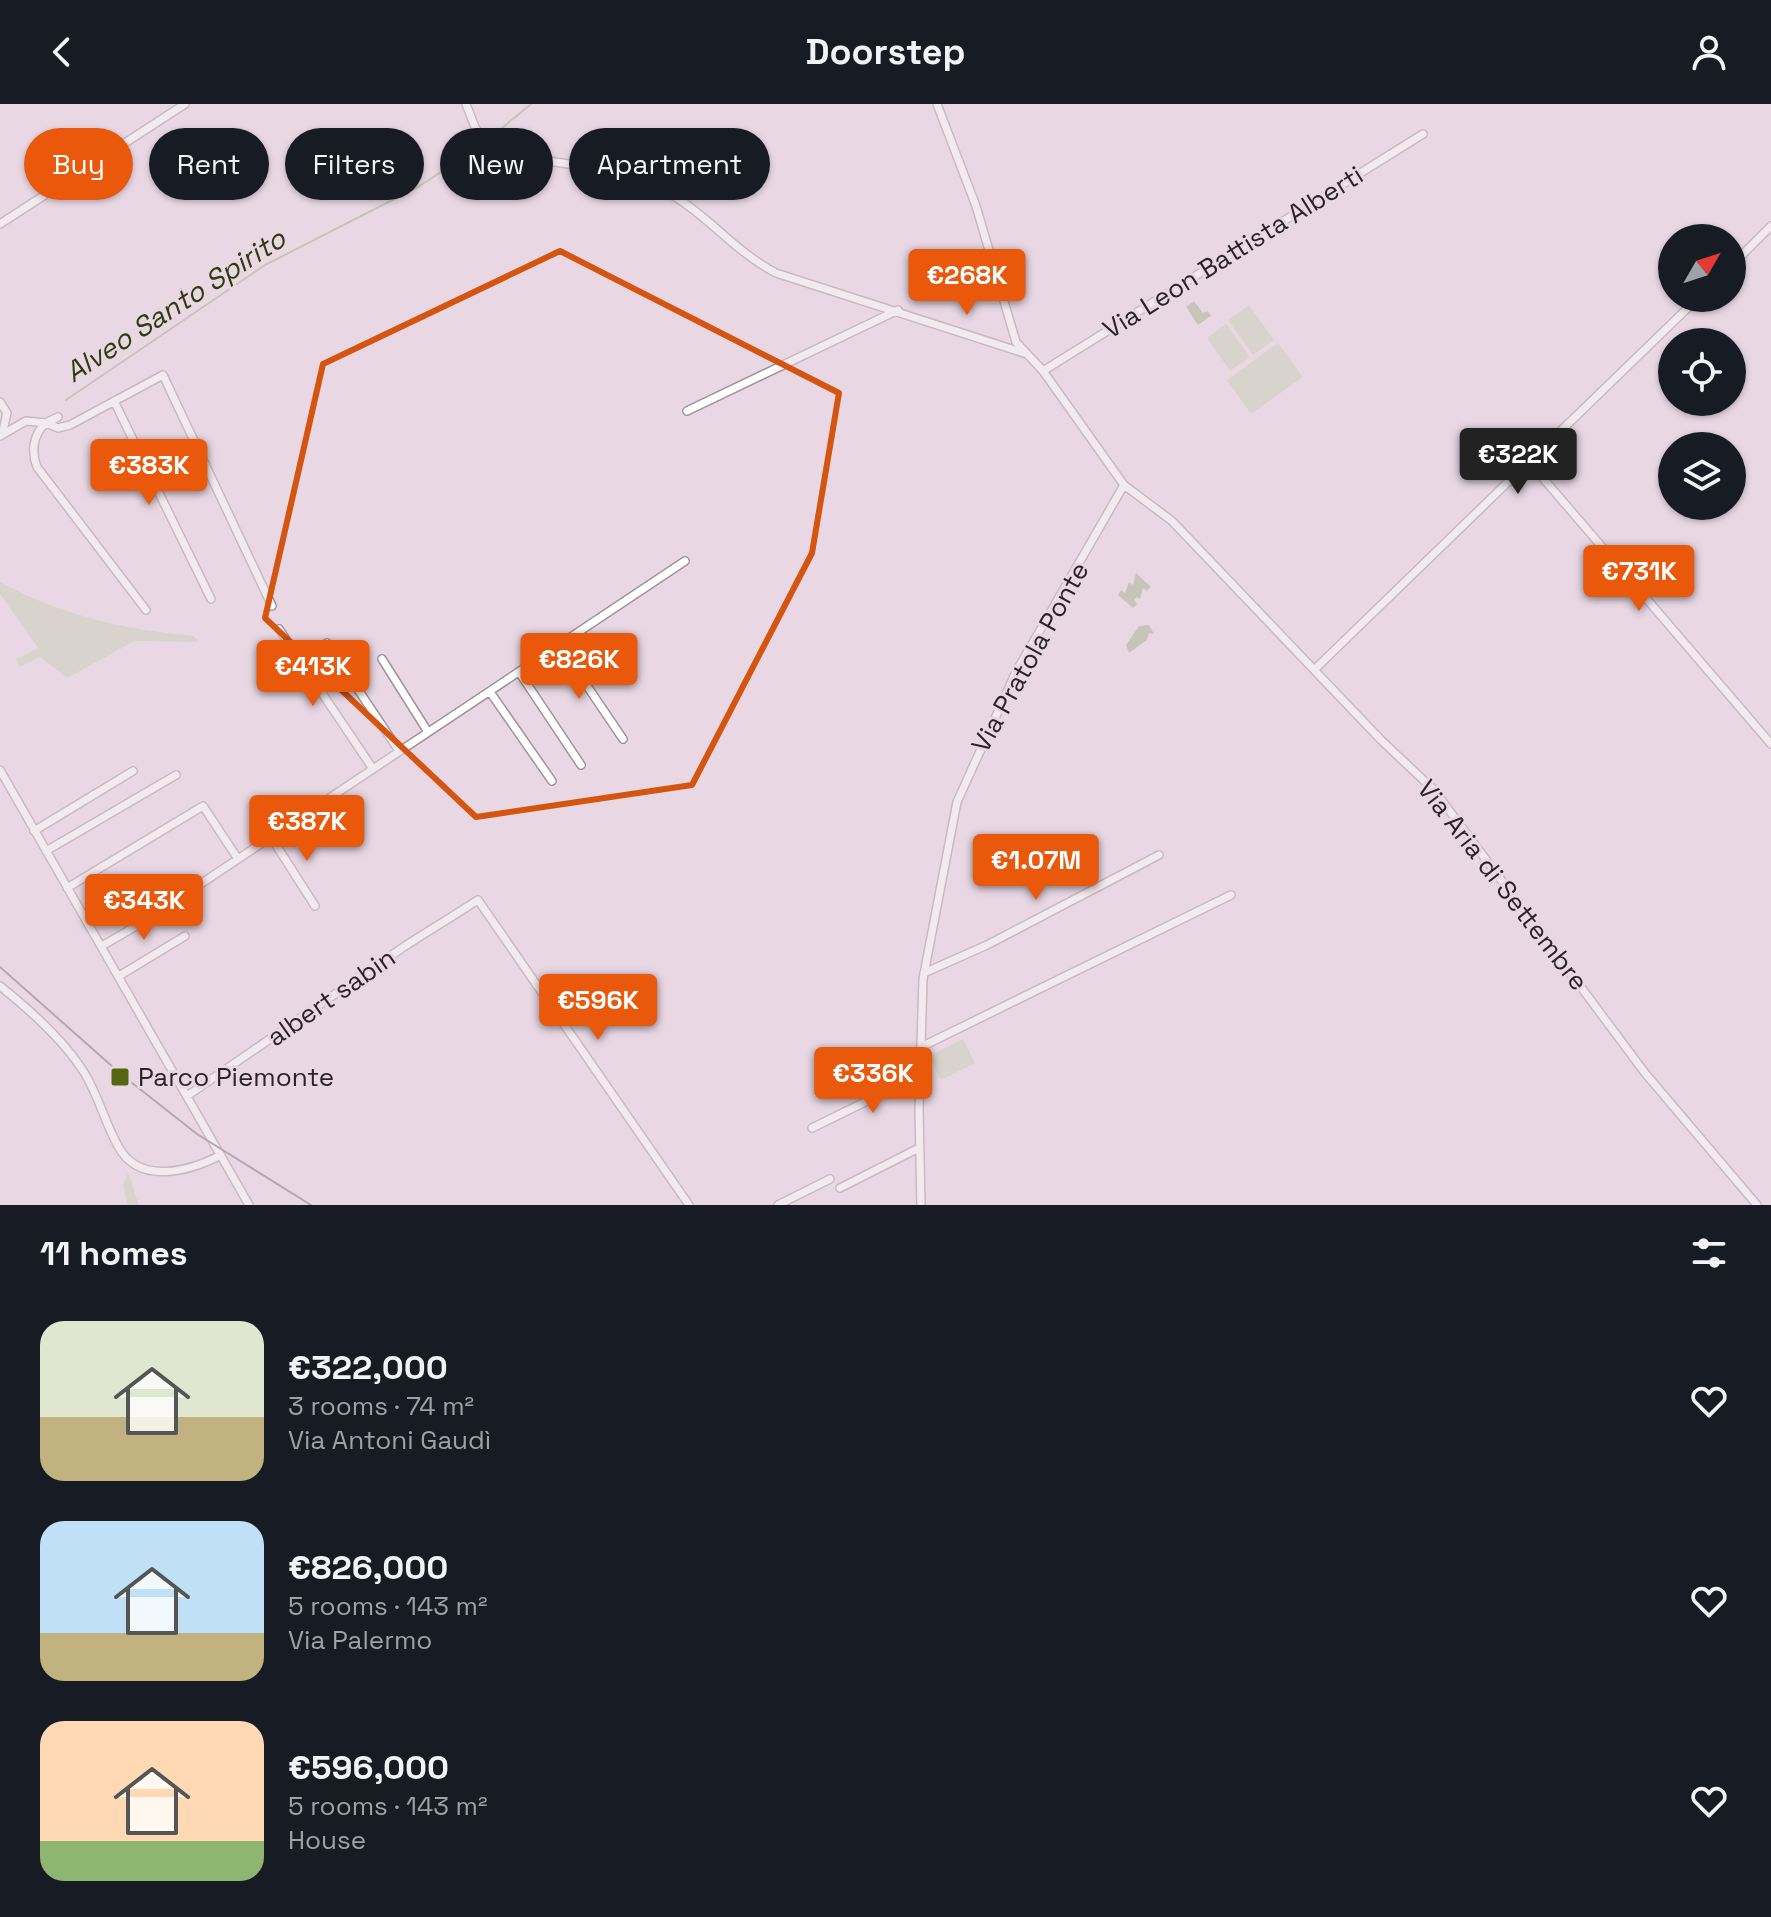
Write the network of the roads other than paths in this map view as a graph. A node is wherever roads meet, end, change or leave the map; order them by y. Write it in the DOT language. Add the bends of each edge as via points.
graph roads {
  1 [pos="185,104"];
  2 [pos="466,104"];
  3 [pos="937,104"];
  4 [pos="1423,134"];
  5 [pos="0,224"];
  6 [pos="1771,226"];
  7 [pos="1746,251"];
  8 [pos="898,310"];
  9 [pos="1684,312"];
  10 [pos="1026,354"];
  11 [pos="1043,371"];
  12 [pos="114,401"];
  13 [pos="0,402"];
  14 [pos="687,411"];
  15 [pos="58,417"];
  16 [pos="46,423"];
  17 [pos="1,436"];
  18 [pos="1530,463"];
  19 [pos="1124,485"];
  20 [pos="685,561"];
  21 [pos="211,599"];
  22 [pos="272,606"];
  23 [pos="146,610"];
  24 [pos="279,629"];
  25 [pos="327,643"];
  26 [pos="560,646"];
  27 [pos="382,659"];
  28 [pos="1315,669"];
  29 [pos="519,672"];
  30 [pos="490,692"];
  31 [pos="428,732"];
  32 [pos="623,739"];
  33 [pos="1771,744"];
  34 [pos="399,751"];
  35 [pos="581,765"];
  36 [pos="373,769"];
  37 [pos="0,770"];
  38 [pos="133,771"];
  39 [pos="176,775"];
  40 [pos="552,781"];
  41 [pos="34,831"];
  42 [pos="271,837"];
  43 [pos="46,851"];
  44 [pos="1159,855"];
  45 [pos="238,859"];
  46 [pos="67,888"];
  47 [pos="1231,895"];
  48 [pos="315,906"];
  49 [pos="185,936"];
  50 [pos="102,946"];
  51 [pos="924,973"];
  52 [pos="119,976"];
  53 [pos="2,990"];
  54 [pos="921,1047"];
  55 [pos="920,1075"];
  56 [pos="187,1096"];
  57 [pos="812,1128"];
  58 [pos="919,1148"];
  59 [pos="221,1155"];
  60 [pos="830,1179"];
  61 [pos="840,1188"];
  62 [pos="249,1205"];
  63 [pos="689,1205"];
  64 [pos="778,1205"];
  65 [pos="921,1205"];
  66 [pos="1757,1205"];
  1 -- 5 [label="street"];
  2 -- 8 [label="street" via="491,153 604,171 659,188 739,252 776,273"];
  3 -- 10 [label="street, Via Aria di Settembre" via="967,178 1016,342"];
  4 -- 11 [label="street, Via Leon Battista Alberti"];
  6 -- 7 [label="street"];
  8 -- 10 [label="street"];
  8 -- 14 [label="street"];
  9 -- 18 [label="street"];
  10 -- 11 [label="street, Via Aria di Settembre"];
  11 -- 19 [label="street, Via Aria di Settembre"];
  12 -- 16 [label="street" via="70,425"];
  12 -- 21 [label="street"];
  12 -- 22 [label="street" via="163,375"];
  13 -- 17 [label="street" via="7,413"];
  15 -- 16 [label="street"];
  16 -- 17 [label="street" via="26,421"];
  16 -- 23 [label="street" via="34,443 37,467"];
  18 -- 28 [label="street"];
  18 -- 33 [label="street"];
  19 -- 28 [label="street, Via Aria di Settembre" via="1172,521"];
  19 -- 51 [label="street, Via Pratola Ponte" via="1016,672 968,772 957,802"];
  20 -- 26 [label="street"];
  24 -- 36 [label="street"];
  25 -- 34 [label="street"];
  26 -- 29 [label="street"];
  26 -- 32 [label="street"];
  27 -- 31 [label="street"];
  28 -- 66 [label="street, Via Aria di Settembre" via="1434,790 1645,1073"];
  29 -- 30 [label="street"];
  29 -- 35 [label="street"];
  30 -- 31 [label="street"];
  30 -- 40 [label="street"];
  31 -- 34 [label="street"];
  34 -- 36 [label="street"];
  36 -- 42 [label="street"];
  37 -- 41 [label="street"];
  38 -- 41 [label="street"];
  39 -- 43 [label="street"];
  41 -- 43 [label="street"];
  42 -- 45 [label="street"];
  42 -- 48 [label="street"];
  43 -- 46 [label="street"];
  44 -- 51 [label="street"];
  45 -- 46 [label="street" via="203,806"];
  45 -- 50 [label="street"];
  46 -- 50 [label="street"];
  47 -- 54 [label="street"];
  49 -- 52 [label="street"];
  50 -- 52 [label="street"];
  51 -- 54 [label="street, Via Pratola Ponte"];
  52 -- 56 [label="street"];
  53 -- 59 [label="street" via="84,1071 129,1162 163,1172 191,1171"];
  54 -- 55 [label="street, Via Pratola Ponte"];
  55 -- 57 [label="street"];
  55 -- 58 [label="street, Via Pratola Ponte"];
  56 -- 59 [label="street"];
  56 -- 63 [label="street, albert sabin" via="478,900"];
  58 -- 61 [label="street"];
  58 -- 65 [label="street, Via Pratola Ponte"];
  59 -- 62 [label="street"];
  60 -- 64 [label="street"];
}
